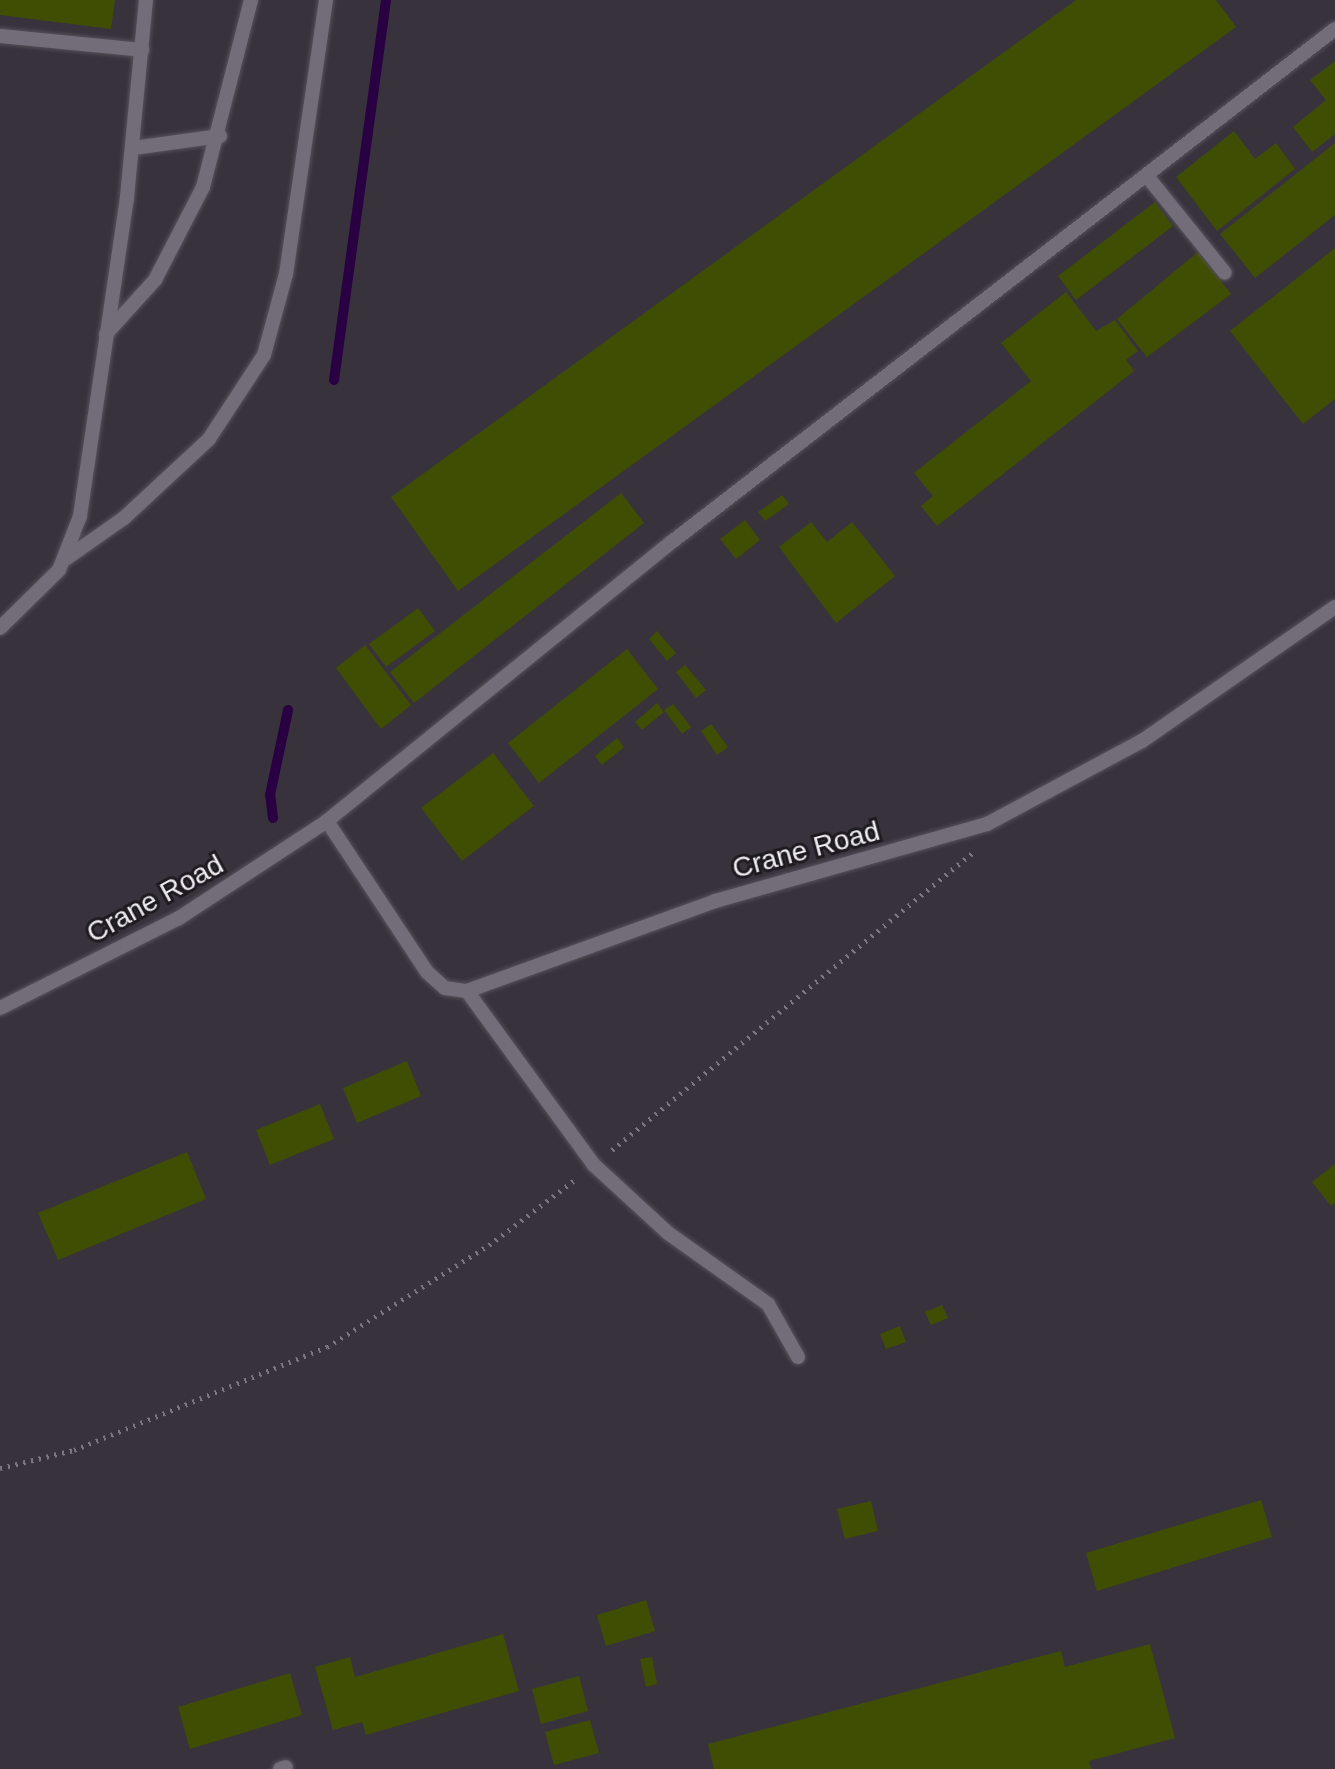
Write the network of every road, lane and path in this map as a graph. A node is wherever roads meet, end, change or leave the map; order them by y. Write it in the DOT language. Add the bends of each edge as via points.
graph roads {
  1 [pos="146,0"];
  2 [pos="251,0"];
  3 [pos="326,0"];
  4 [pos="1335,29"];
  5 [pos="0,36"];
  6 [pos="142,50"];
  7 [pos="220,136"];
  8 [pos="133,148"];
  9 [pos="1147,176"];
  10 [pos="1225,273"];
  11 [pos="106,334"];
  12 [pos="66,558"];
  13 [pos="1335,607"];
  14 [pos="0,628"];
  15 [pos="327,821"];
  16 [pos="987,824"];
  17 [pos="467,991"];
  18 [pos="0,1008"];
  19 [pos="594,1165"];
  20 [pos="798,1357"];
  21 [pos="0,1468"];
  1 -- 6 [label="lane"];
  2 -- 7 [label="lane"];
  3 -- 12 [label="lane" via="286,274 264,355 209,439 124,518"];
  4 -- 9 [label="lane, Crane Road"];
  5 -- 6 [label="lane"];
  6 -- 8 [label="lane"];
  7 -- 8 [label="lane"];
  7 -- 11 [label="lane" via="176,247"];
  8 -- 11 [label="lane"];
  9 -- 10 [label="lane"];
  9 -- 15 [label="lane, Crane Road" via="673,541"];
  11 -- 12 [label="lane" via="80,516"];
  12 -- 14 [label="lane"];
  13 -- 16 [label="lane, Crane Road" via="1142,741"];
  15 -- 17 [label="lane" via="427,972 445,988"];
  15 -- 18 [label="lane, Crane Road" via="179,918"];
  16 -- 17 [label="lane, Crane Road" via="715,901"];
  16 -- 19 [label="path" via="972,854"];
  17 -- 19 [label="lane"];
  19 -- 20 [label="lane" via="647,1216 768,1304"];
  19 -- 21 [label="path" via="489,1245 327,1347 101,1440"];
}
